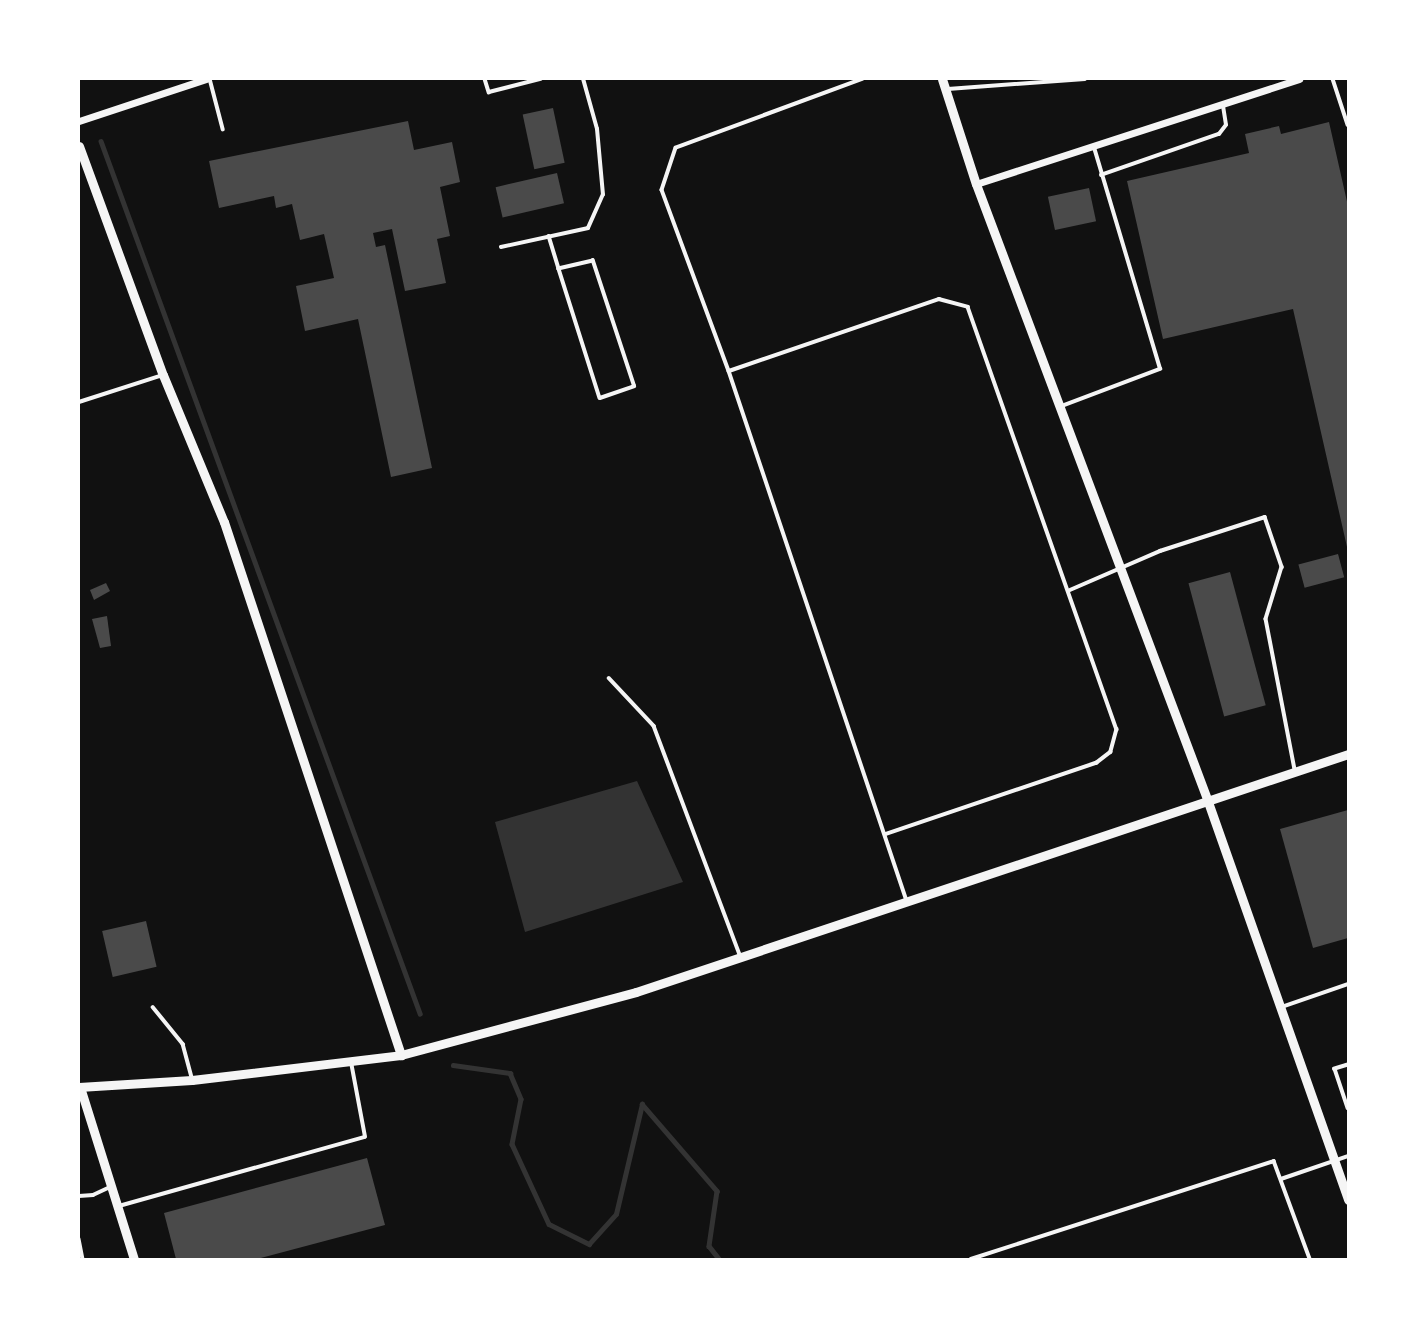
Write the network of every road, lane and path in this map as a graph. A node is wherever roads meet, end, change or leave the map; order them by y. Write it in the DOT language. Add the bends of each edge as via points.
graph roads {
  1 [pos="208,79"];
  2 [pos="485,79"];
  3 [pos="540,79"];
  4 [pos="583,79"];
  5 [pos="863,79"];
  6 [pos="942,79"];
  7 [pos="1085,79"];
  8 [pos="1299,79"];
  9 [pos="1334,79"];
  10 [pos="946,89"];
  11 [pos="1222,104"];
  12 [pos="79,121"];
  13 [pos="1348,125"];
  14 [pos="223,129"];
  15 [pos="79,146"];
  16 [pos="1093,146"];
  17 [pos="1101,175"];
  18 [pos="975,184"];
  19 [pos="549,236"];
  20 [pos="500,247"];
  21 [pos="559,269"];
  22 [pos="729,372"];
  23 [pos="163,375"];
  24 [pos="79,402"];
  25 [pos="1059,407"];
  26 [pos="1121,568"];
  27 [pos="1069,590"];
  28 [pos="609,678"];
  29 [pos="1348,754"];
  30 [pos="1296,771"];
  31 [pos="1207,799"];
  32 [pos="886,834"];
  33 [pos="907,901"];
  34 [pos="741,957"];
  35 [pos="1348,984"];
  36 [pos="153,1007"];
  37 [pos="1280,1007"];
  38 [pos="401,1055"];
  39 [pos="351,1062"];
  40 [pos="1348,1065"];
  41 [pos="192,1080"];
  42 [pos="79,1085"];
  43 [pos="1348,1108"];
  44 [pos="1348,1156"];
  45 [pos="1334,1161"];
  46 [pos="1281,1180"];
  47 [pos="112,1186"];
  48 [pos="79,1196"];
  49 [pos="1348,1200"];
  50 [pos="117,1207"];
  51 [pos="79,1239"];
  52 [pos="83,1259"];
  53 [pos="134,1259"];
  54 [pos="971,1259"];
  55 [pos="1310,1259"];
  1 -- 12 [label="street"];
  1 -- 14 [label="lane"];
  2 -- 3 [label="lane" via="489,92"];
  4 -- 19 [label="lane" via="597,129 603,195 588,228"];
  5 -- 22 [label="lane" via="676,148 662,190"];
  6 -- 10 [label="street"];
  7 -- 10 [label="lane"];
  8 -- 11 [label="street"];
  9 -- 13 [label="lane"];
  10 -- 18 [label="street"];
  11 -- 16 [label="street"];
  11 -- 17 [label="lane" via="1226,125 1219,134"];
  15 -- 23 [label="street"];
  16 -- 17 [label="lane"];
  16 -- 18 [label="street"];
  17 -- 25 [label="lane" via="1160,369"];
  18 -- 25 [label="street"];
  19 -- 20 [label="lane"];
  19 -- 21 [label="lane"];
  21 -- 21 [label="lane" via="600,398 634,386 593,261"];
  22 -- 27 [label="lane" via="939,299 968,307"];
  22 -- 32 [label="lane"];
  23 -- 24 [label="lane"];
  23 -- 38 [label="street" via="224,522"];
  25 -- 26 [label="street"];
  26 -- 27 [label="lane"];
  26 -- 30 [label="lane" via="1265,517 1282,567 1266,619"];
  26 -- 31 [label="street"];
  27 -- 32 [label="lane" via="1117,729 1111,752 1097,764"];
  28 -- 34 [label="lane" via="654,726"];
  29 -- 30 [label="street"];
  30 -- 31 [label="street"];
  31 -- 33 [label="street"];
  31 -- 37 [label="street"];
  32 -- 33 [label="lane"];
  33 -- 34 [label="street"];
  34 -- 38 [label="street" via="636,992"];
  35 -- 37 [label="lane"];
  36 -- 41 [label="lane" via="183,1044"];
  37 -- 45 [label="street"];
  38 -- 39 [label="street"];
  39 -- 41 [label="street"];
  39 -- 50 [label="lane" via="365,1137"];
  40 -- 43 [label="lane" via="1335,1069"];
  41 -- 42 [label="street"];
  42 -- 47 [label="street"];
  44 -- 45 [label="lane"];
  45 -- 46 [label="lane"];
  45 -- 49 [label="street"];
  46 -- 54 [label="lane" via="1274,1161"];
  46 -- 55 [label="lane"];
  47 -- 48 [label="lane"];
  47 -- 50 [label="street"];
  50 -- 53 [label="street"];
  51 -- 52 [label="lane"];
}
